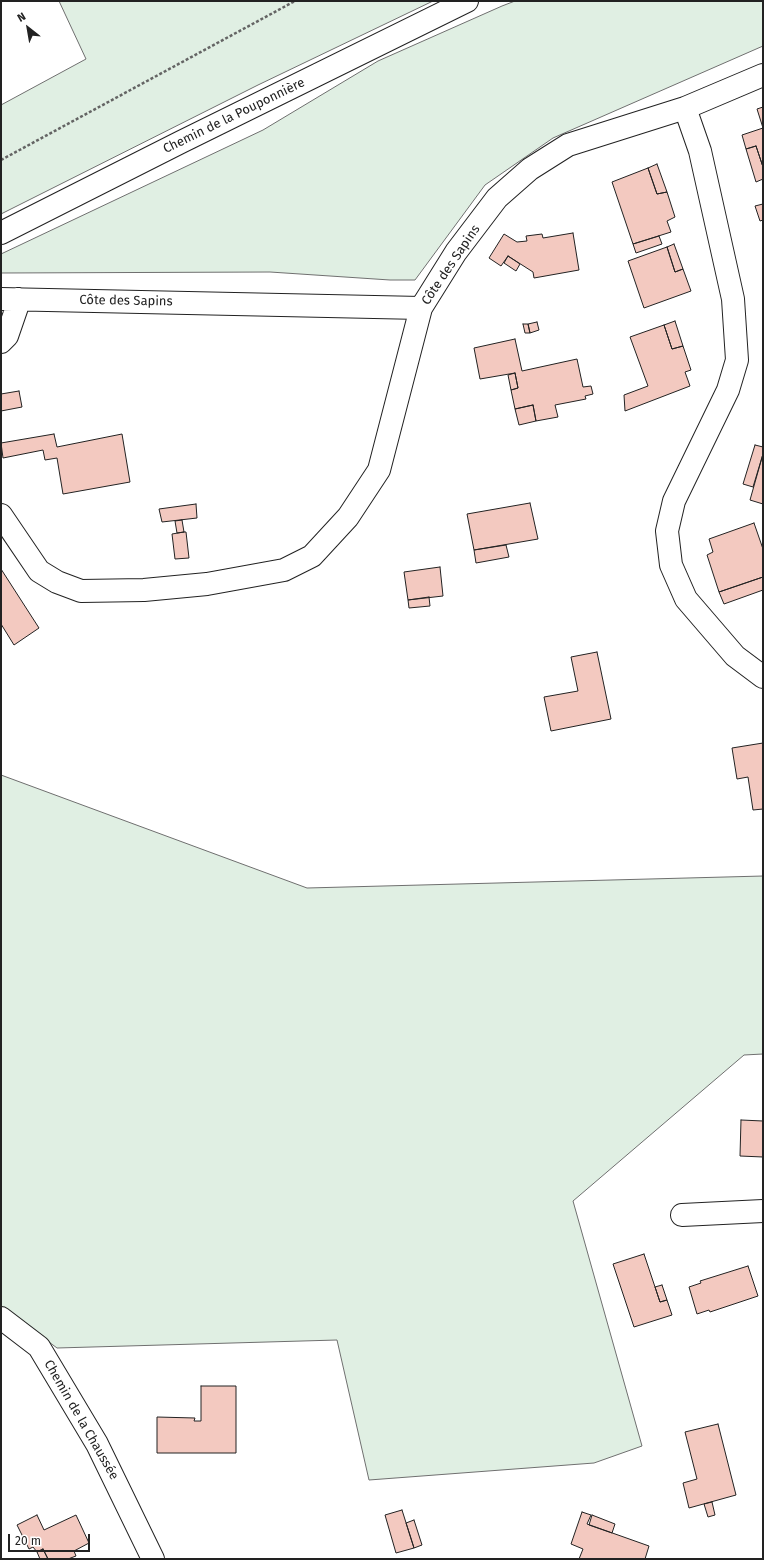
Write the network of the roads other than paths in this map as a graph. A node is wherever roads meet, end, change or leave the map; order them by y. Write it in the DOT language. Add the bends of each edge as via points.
graph roads {
  1 [pos="467,1"];
  2 [pos="763,75"];
  3 [pos="685,108"];
  4 [pos="1,233"];
  5 [pos="9,299"];
  6 [pos="421,308"];
  7 [pos="1,342"];
  8 [pos="1,515"];
  9 [pos="763,677"];
  10 [pos="763,1211"];
  11 [pos="682,1215"];
  12 [pos="1,1318"];
  13 [pos="153,1559"];
  1 -- 4 [label="street, Chemin de la Pouponnière"];
  2 -- 3 [label="street, Côte des Sapins"];
  3 -- 6 [label="street, Côte des Sapins" via="568,145 530,169 497,198 456,252"];
  3 -- 9 [label="street" via="700,151 732,299 737,360 728,390 674,501 667,531 671,565 686,599 735,656"];
  5 -- 6 [label="street, Côte des Sapins"];
  5 -- 7 [label="street" via="17,307 6,336"];
  6 -- 8 [label="street" via="379,470 348,517 312,556 284,570 207,584 144,590 81,591 57,582 39,571"];
  10 -- 11 [label="street"];
  12 -- 13 [label="street, Chemin de la Chaussée" via="39,1347 98,1444"];
}
